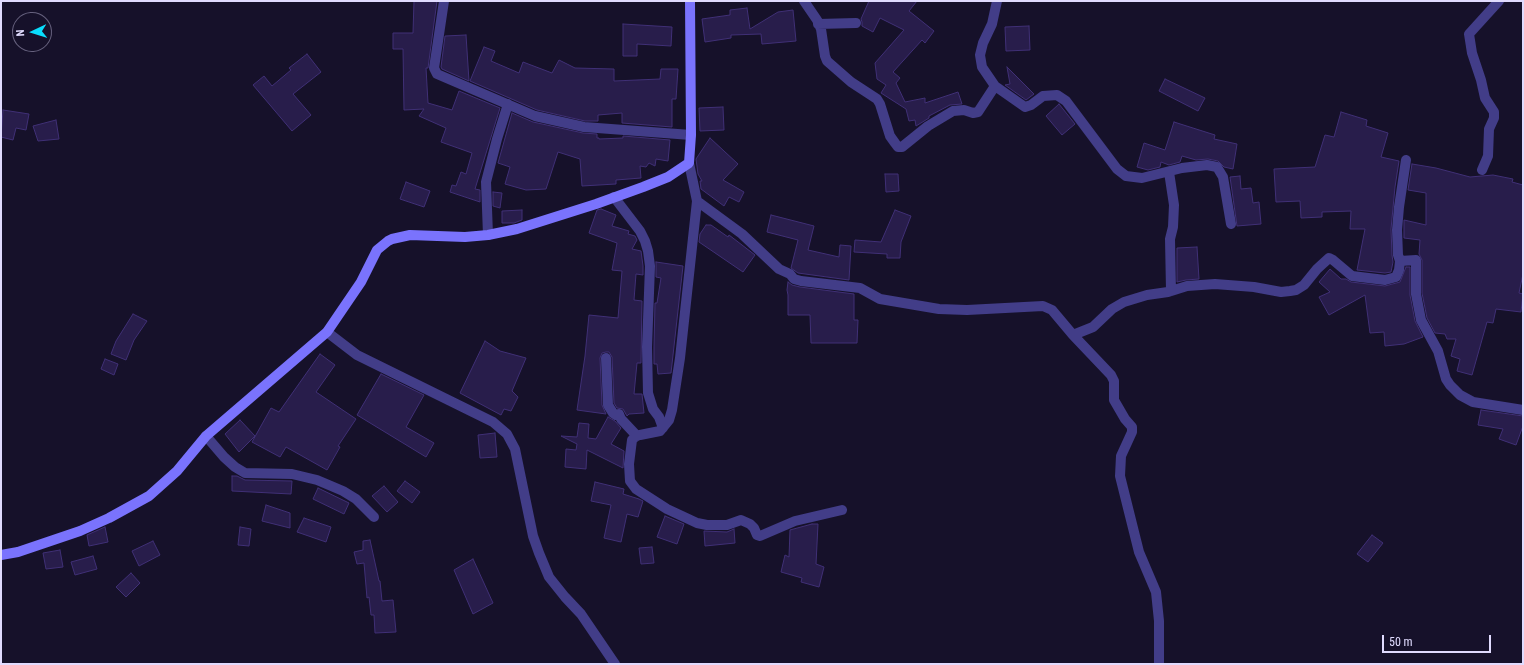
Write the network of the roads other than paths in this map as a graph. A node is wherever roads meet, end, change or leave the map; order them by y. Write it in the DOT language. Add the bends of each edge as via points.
graph roads {
  1 [pos="444,1"];
  2 [pos="690,1"];
  3 [pos="804,1"];
  4 [pos="997,1"];
  5 [pos="1500,1"];
  6 [pos="856,23"];
  7 [pos="818,24"];
  8 [pos="995,86"];
  9 [pos="508,104"];
  10 [pos="691,135"];
  11 [pos="1406,160"];
  12 [pos="688,163"];
  13 [pos="1482,170"];
  14 [pos="1169,172"];
  15 [pos="614,198"];
  16 [pos="697,201"];
  17 [pos="1231,224"];
  18 [pos="488,235"];
  19 [pos="1400,261"];
  20 [pos="1171,291"];
  21 [pos="327,332"];
  22 [pos="1073,335"];
  23 [pos="606,358"];
  24 [pos="1523,410"];
  25 [pos="663,428"];
  26 [pos="206,436"];
  27 [pos="637,436"];
  28 [pos="842,510"];
  29 [pos="374,517"];
  30 [pos="1,555"];
  31 [pos="615,664"];
  32 [pos="1159,664"];
  1 -- 9 [label="street" via="435,71"];
  2 -- 10 [label="street"];
  3 -- 7 [label="street"];
  4 -- 8 [label="street" via="992,24 980,55 982,67"];
  5 -- 13 [label="street" via="1469,34 1485,98 1494,115 1489,129 1488,156"];
  6 -- 7 [label="street"];
  7 -- 8 [label="street" via="827,60 851,82 877,99 890,136 898,147 902,147 928,126 953,111 978,112"];
  8 -- 14 [label="street" via="1025,107 1043,96 1062,97 1117,169 1126,176 1142,178"];
  9 -- 10 [label="street" via="535,116 584,127"];
  9 -- 18 [label="street" via="486,182"];
  10 -- 12 [label="street"];
  11 -- 19 [label="street" via="1398,215"];
  12 -- 15 [label="street" via="668,176"];
  12 -- 16 [label="street"];
  14 -- 17 [label="street" via="1207,165 1217,167 1223,177"];
  14 -- 20 [label="street" via="1174,205 1170,239"];
  15 -- 18 [label="street" via="517,229"];
  15 -- 25 [label="street" via="640,231 647,246 650,266 648,393"];
  16 -- 22 [label="street" via="742,234 779,268 802,282 860,288 880,298 939,309 1043,306 1052,310"];
  16 -- 25 [label="street" via="680,358 672,410"];
  18 -- 21 [label="street" via="410,235 388,241 377,250 361,282"];
  19 -- 20 [label="street" via="1396,277 1385,280 1352,276 1329,258 1296,290 1281,292 1215,284 1187,286"];
  19 -- 24 [label="street" via="1416,260 1416,294 1421,320 1438,351 1446,379 1453,389 1473,402"];
  20 -- 22 [label="street" via="1124,302 1112,309 1093,327"];
  21 -- 26 [label="street"];
  21 -- 31 [label="street" via="356,355 493,422 507,434 515,449 534,536 549,577 581,614"];
  22 -- 32 [label="street" via="1111,375 1114,381 1114,400 1132,427 1120,456 1120,476 1139,552 1156,592"];
  23 -- 27 [label="street" via="608,405"];
  25 -- 27 [label="street" via="657,432"];
  26 -- 29 [label="street" via="224,457 245,473 292,474 317,480 344,491"];
  26 -- 30 [label="street" via="173,475 144,499 80,531 18,552"];
  27 -- 28 [label="street" via="632,440 630,449 629,475 632,484 667,509 697,523 727,525 741,520 750,524 760,536 795,521"];
}
